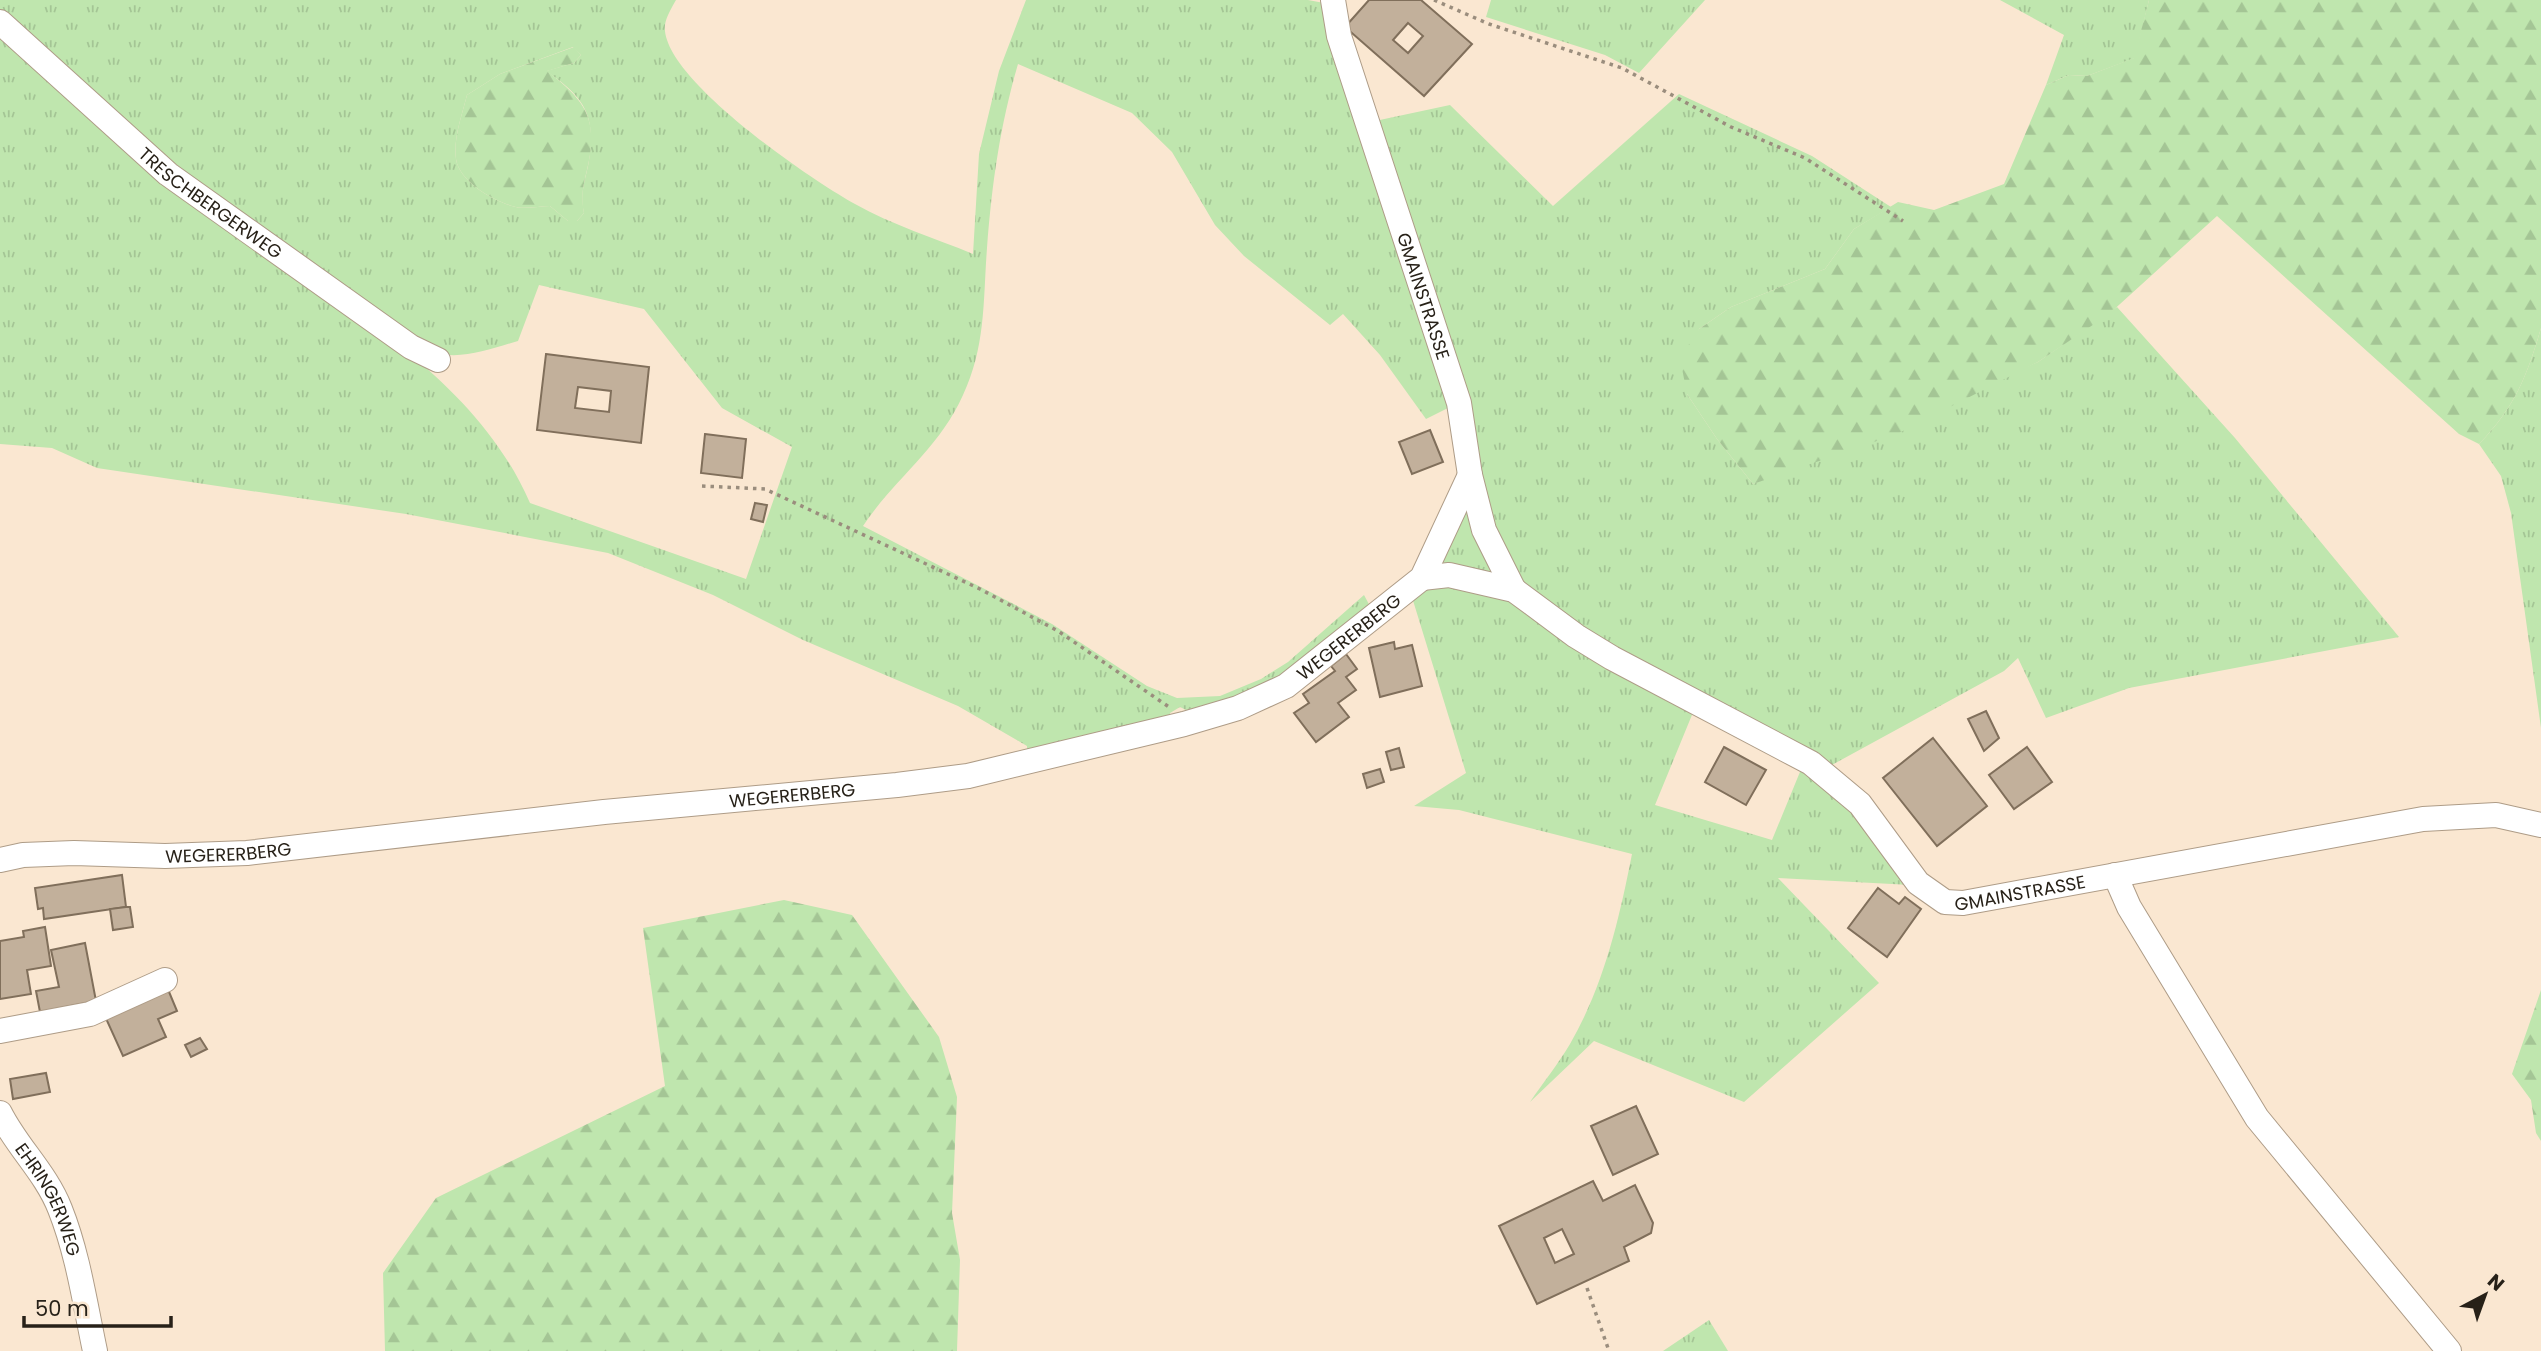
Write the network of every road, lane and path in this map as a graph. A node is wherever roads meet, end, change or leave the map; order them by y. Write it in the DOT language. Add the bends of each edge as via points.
graph roads {
  1 [pos="1333,0"];
  2 [pos="1434,0"];
  3 [pos="0,22"];
  4 [pos="1903,220"];
  5 [pos="438,360"];
  6 [pos="1469,475"];
  7 [pos="702,486"];
  8 [pos="1422,578"];
  9 [pos="1514,590"];
  10 [pos="1184,724"];
  11 [pos="2541,825"];
  12 [pos="0,860"];
  13 [pos="2115,875"];
  14 [pos="165,980"];
  15 [pos="0,1031"];
  16 [pos="0,1113"];
  17 [pos="6,1139"];
  18 [pos="1587,1288"];
  19 [pos="95,1351"];
  20 [pos="1609,1351"];
  21 [pos="2449,1351"];
  1 -- 6 [label="street, GMAINSTRASSE" via="1339,36 1459,403"];
  2 -- 4 [label="path" via="1489,24 1622,68 1731,127 1804,158"];
  3 -- 5 [label="street, TRESCHBERGERWEG" via="193,193 411,347"];
  6 -- 8 [label="street, WEGERERBERG"];
  6 -- 9 [label="street, GMAINSTRASSE" via="1484,530"];
  7 -- 10 [label="path" via="765,489 980,589 1069,638 1167,704"];
  8 -- 9 [label="street, GMAINSTRASSE" via="1449,575"];
  8 -- 10 [label="street, WEGERERBERG" via="1286,685 1238,708"];
  9 -- 13 [label="street, GMAINSTRASSE" via="1612,658 1811,763 1849,793 1918,883 1945,902 1963,903"];
  10 -- 12 [label="street, WEGERERBERG" via="968,776 897,785 604,812 247,853 74,853"];
  11 -- 13 [label="street, GMAINSTRASSE" via="2496,815 2423,818"];
  13 -- 21 [label="street" via="2129,906 2257,1118"];
  14 -- 15 [label="street" via="90,1014"];
  16 -- 17 [label="street, EHRINGERWEG"];
  17 -- 19 [label="street, EHRINGERWEG" via="39,1168 60,1208"];
  18 -- 20 [label="path"];
}
